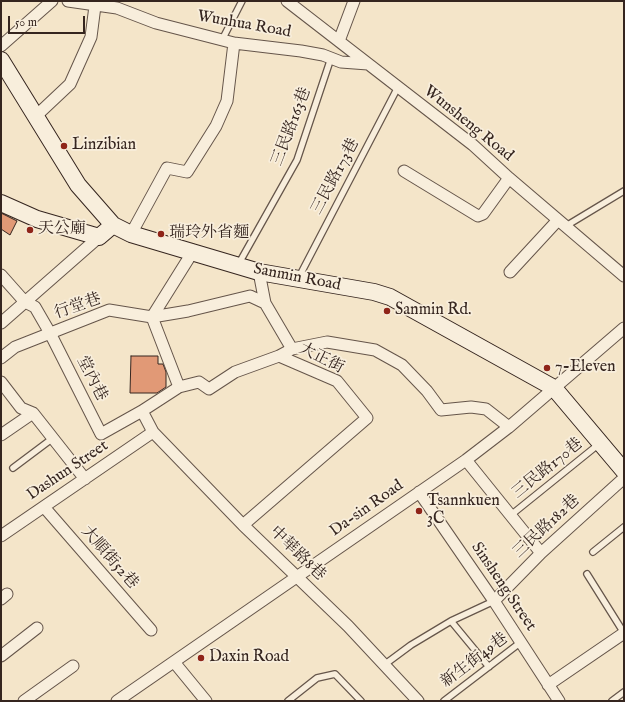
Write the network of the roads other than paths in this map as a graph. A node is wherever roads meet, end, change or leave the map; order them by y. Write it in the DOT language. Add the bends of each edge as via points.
graph roads {
  1 [pos="52,1"];
  2 [pos="68,1"];
  3 [pos="242,1"];
  4 [pos="287,1"];
  5 [pos="354,1"];
  6 [pos="95,6"];
  7 [pos="222,40"];
  8 [pos="339,42"];
  9 [pos="234,43"];
  10 [pos="1,46"];
  11 [pos="331,58"];
  12 [pos="1,60"];
  13 [pos="369,64"];
  14 [pos="398,87"];
  15 [pos="36,116"];
  16 [pos="404,171"];
  17 [pos="509,178"];
  18 [pos="624,191"];
  19 [pos="1,203"];
  20 [pos="562,223"];
  21 [pos="114,225"];
  22 [pos="131,234"];
  23 [pos="99,237"];
  24 [pos="192,253"];
  25 [pos="237,266"];
  26 [pos="259,272"];
  27 [pos="510,272"];
  28 [pos="1,275"];
  29 [pos="624,276"];
  30 [pos="298,279"];
  31 [pos="25,302"];
  32 [pos="265,302"];
  33 [pos="152,317"];
  34 [pos="1,323"];
  35 [pos="624,328"];
  36 [pos="50,333"];
  37 [pos="292,349"];
  38 [pos="279,356"];
  39 [pos="1,358"];
  40 [pos="1,382"];
  41 [pos="179,387"];
  42 [pos="554,388"];
  43 [pos="142,411"];
  44 [pos="33,413"];
  45 [pos="509,427"];
  46 [pos="153,432"];
  47 [pos="1,435"];
  48 [pos="53,438"];
  49 [pos="601,443"];
  50 [pos="466,460"];
  51 [pos="13,468"];
  52 [pos="624,471"];
  53 [pos="624,478"];
  54 [pos="85,479"];
  55 [pos="419,492"];
  56 [pos="44,507"];
  57 [pos="510,515"];
  58 [pos="243,525"];
  59 [pos="624,527"];
  60 [pos="1,536"];
  61 [pos="593,552"];
  62 [pos="541,553"];
  63 [pos="587,574"];
  64 [pos="298,576"];
  65 [pos="494,601"];
  66 [pos="451,621"];
  67 [pos="37,628"];
  68 [pos="151,630"];
  69 [pos="624,633"];
  70 [pos="521,642"];
  71 [pos="1,656"];
  72 [pos="174,662"];
  73 [pos="384,665"];
  74 [pos="72,666"];
  75 [pos="489,667"];
  76 [pos="548,685"];
  77 [pos="624,692"];
  78 [pos="24,701"];
  79 [pos="117,701"];
  80 [pos="206,701"];
  81 [pos="288,701"];
  82 [pos="360,701"];
  83 [pos="418,701"];
  84 [pos="444,701"];
  85 [pos="559,701"];
  86 [pos="612,701"];
  1 -- 10 [label="street"];
  2 -- 6 [label="street, Wunhua Road"];
  3 -- 7 [label="lane"];
  4 -- 8 [label="street, Wunsheng Road"];
  5 -- 8 [label="street"];
  6 -- 7 [label="street, Wunhua Road" via="116,8 156,23"];
  6 -- 15 [label="street" via="91,36 70,84"];
  7 -- 9 [label="street, Wunhua Road"];
  8 -- 13 [label="street, Wunsheng Road"];
  9 -- 11 [label="street, Wunhua Road" via="301,51"];
  9 -- 22 [label="street" via="227,101 216,126 187,172 167,168"];
  11 -- 13 [label="street, Wunhua Road" via="341,62"];
  11 -- 25 [label="lane, 三民路163巷" via="297,160"];
  12 -- 15 [label="main road, Sanmin Road"];
  13 -- 14 [label="street, Wunsheng Road"];
  14 -- 17 [label="street, Wunsheng Road" via="473,145"];
  14 -- 30 [label="lane, 三民路173巷"];
  15 -- 21 [label="main road, Sanmin Road" via="78,186"];
  16 -- 17 [label="street" via="478,216 481,216"];
  17 -- 20 [label="street, Wunsheng Road"];
  18 -- 20 [label="lane"];
  19 -- 23 [label="main road" via="37,219"];
  20 -- 27 [label="street"];
  20 -- 29 [label="street, Wunsheng Road"];
  21 -- 22 [label="main road, Sanmin Road"];
  21 -- 23 [label="main road"];
  22 -- 24 [label="main road, Sanmin Road"];
  23 -- 31 [label="street"];
  24 -- 25 [label="main road, Sanmin Road"];
  24 -- 33 [label="street"];
  25 -- 26 [label="main road, Sanmin Road"];
  26 -- 30 [label="main road, Sanmin Road"];
  26 -- 32 [label="street, 大正街"];
  28 -- 31 [label="street, 堂內巷"];
  30 -- 42 [label="main road, Sanmin Road" via="390,297"];
  31 -- 34 [label="street"];
  31 -- 36 [label="street, 堂內巷" via="35,307"];
  32 -- 33 [label="street, 行堂巷" via="250,296"];
  32 -- 37 [label="street, 大正街"];
  33 -- 36 [label="street, 行堂巷" via="108,310"];
  33 -- 41 [label="street"];
  35 -- 42 [label="street, Da-sin Road"];
  36 -- 39 [label="street, 行堂巷" via="15,347"];
  36 -- 43 [label="street, 堂內巷" via="101,434"];
  37 -- 38 [label="street, 大正街"];
  37 -- 45 [label="street" via="327,342 375,350 402,365 441,410 486,408"];
  38 -- 41 [label="street" via="235,372 209,389 199,382"];
  38 -- 58 [label="street, 大正街" via="337,381 367,418"];
  40 -- 44 [label="street" via="21,408"];
  41 -- 43 [label="street"];
  42 -- 45 [label="street, Da-sin Road"];
  42 -- 49 [label="main road, Sanmin Road"];
  43 -- 46 [label="street, 中華路8巷"];
  44 -- 47 [label="street"];
  44 -- 48 [label="street"];
  45 -- 50 [label="street, Da-sin Road"];
  46 -- 54 [label="street, Dashun Street"];
  46 -- 58 [label="street, 中華路8巷"];
  48 -- 51 [label="lane"];
  48 -- 54 [label="street"];
  49 -- 52 [label="main road, Sanmin Road"];
  49 -- 57 [label="lane, 三民路170巷"];
  50 -- 55 [label="street, Da-sin Road"];
  50 -- 57 [label="street"];
  53 -- 62 [label="street, 三民路182巷"];
  54 -- 56 [label="street, Dashun Street"];
  55 -- 64 [label="street, Da-sin Road"];
  55 -- 65 [label="street, Sinsheng Street"];
  56 -- 60 [label="street, Dashun Street"];
  56 -- 68 [label="street, 大順街52巷"];
  57 -- 62 [label="street"];
  58 -- 64 [label="street, 中華路8巷"];
  59 -- 61 [label="lane"];
  62 -- 65 [label="street, 三民路182巷"];
  63 -- 69 [label="lane"];
  64 -- 72 [label="street, Da-sin Road"];
  64 -- 73 [label="street, 中華路8巷"];
  65 -- 66 [label="lane"];
  65 -- 70 [label="street, Sinsheng Street"];
  66 -- 73 [label="lane"];
  66 -- 75 [label="lane"];
  67 -- 71 [label="street"];
  69 -- 76 [label="street"];
  70 -- 75 [label="lane, 新生街49巷"];
  70 -- 76 [label="street, Sinsheng Street"];
  72 -- 79 [label="street, Da-sin Road"];
  72 -- 80 [label="street"];
  73 -- 83 [label="street, 中華路8巷"];
  74 -- 78 [label="street"];
  75 -- 84 [label="lane, 新生街49巷"];
  76 -- 85 [label="street, Sinsheng Street"];
  77 -- 86 [label="lane"];
  81 -- 82 [label="lane" via="317,678 335,674"];
}
